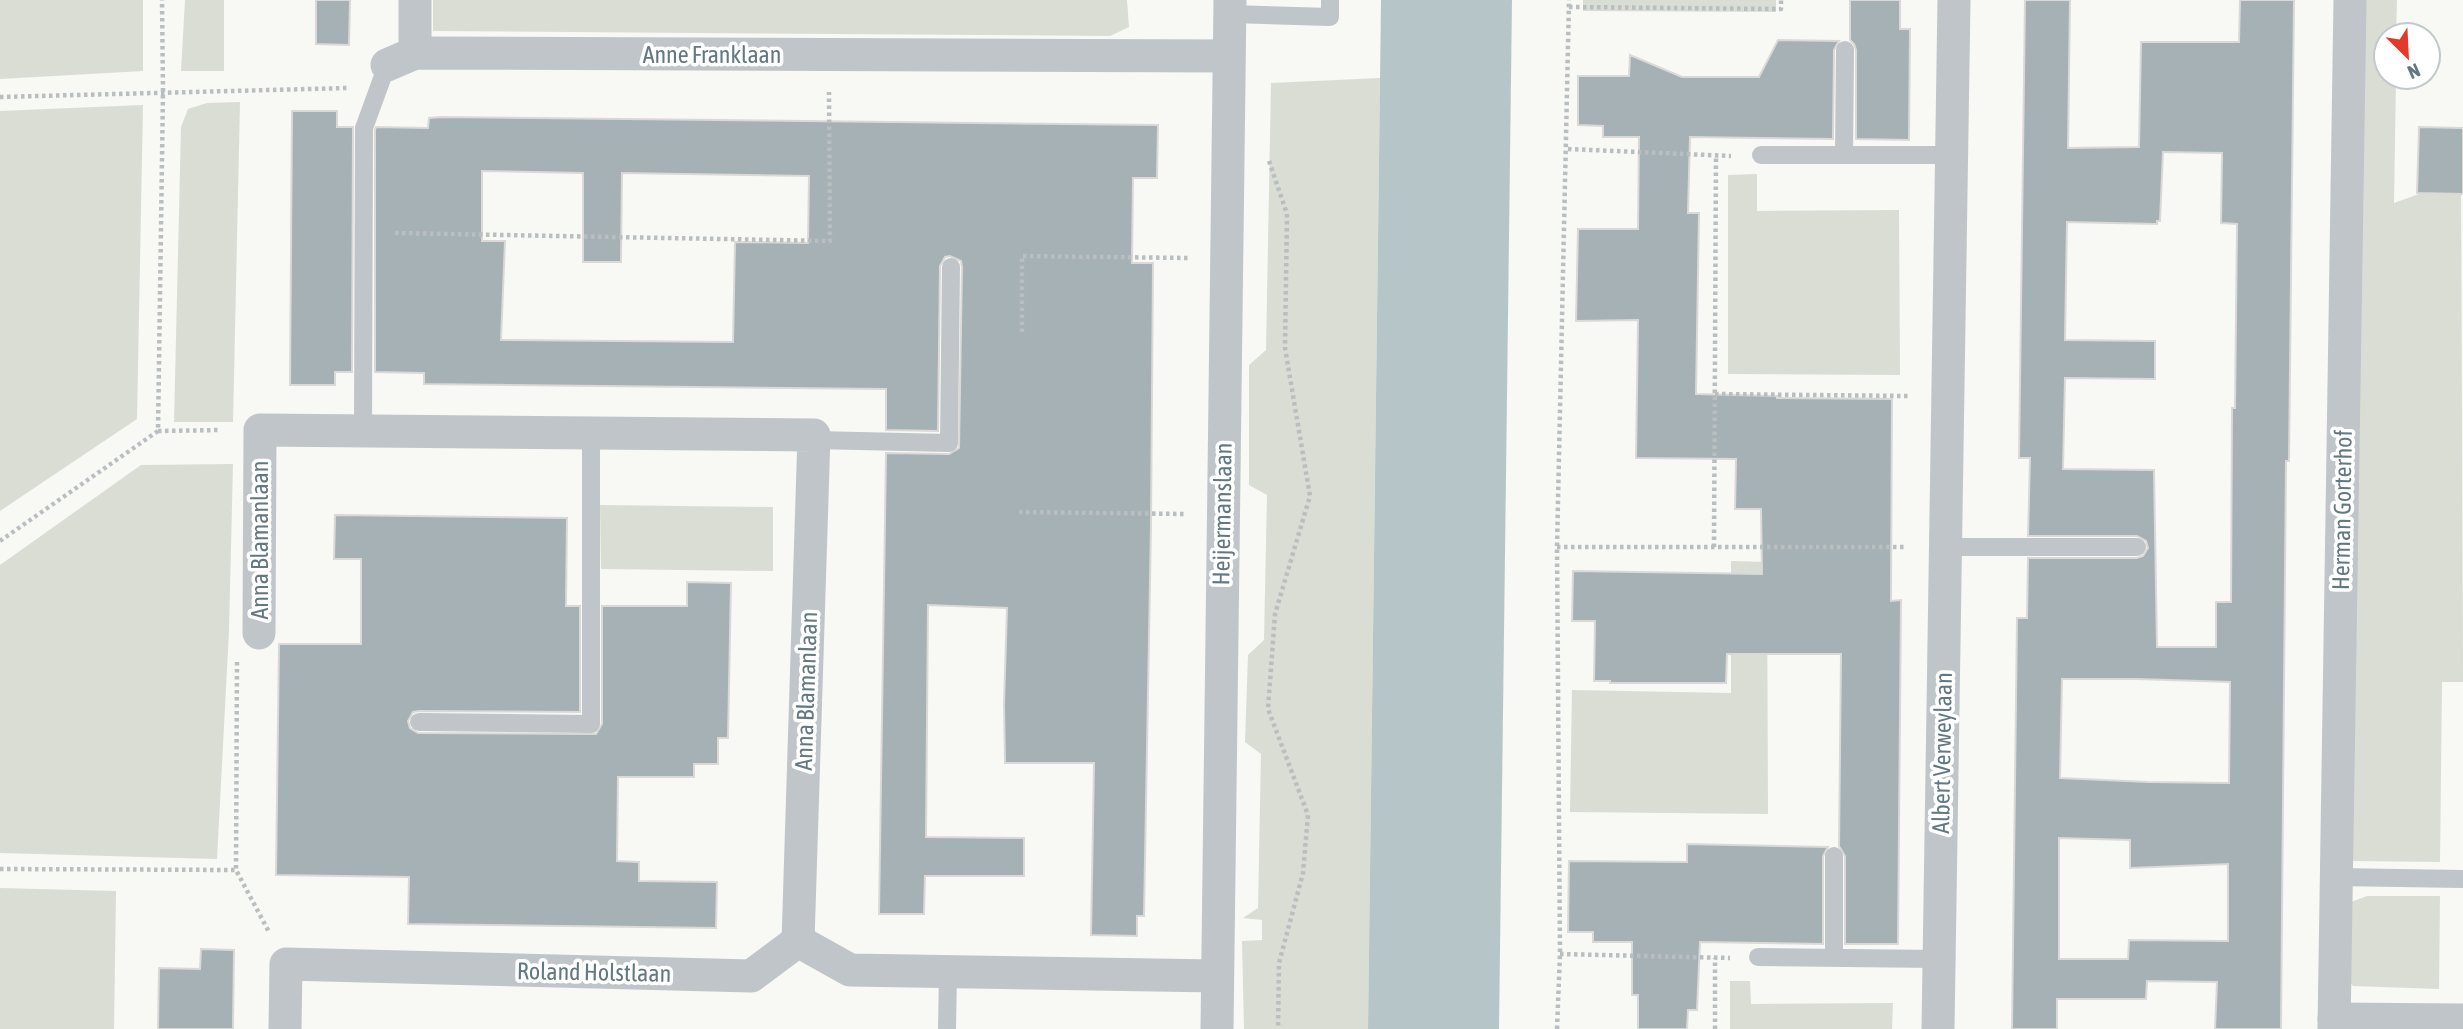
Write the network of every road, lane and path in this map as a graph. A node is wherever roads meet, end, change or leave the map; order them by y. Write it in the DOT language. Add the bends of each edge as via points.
graph roads {
  1 [pos="162,0"];
  2 [pos="415,0"];
  3 [pos="1331,0"];
  4 [pos="1569,0"];
  5 [pos="1781,0"];
  6 [pos="1954,0"];
  7 [pos="2350,0"];
  8 [pos="1230,7"];
  9 [pos="1569,8"];
  10 [pos="1845,50"];
  11 [pos="829,54"];
  12 [pos="1228,56"];
  13 [pos="394,68"];
  14 [pos="163,92"];
  15 [pos="0,97"];
  16 [pos="1567,149"];
  17 [pos="1266,154"];
  18 [pos="1761,155"];
  19 [pos="1844,155"];
  20 [pos="1951,155"];
  21 [pos="1716,156"];
  22 [pos="363,241"];
  23 [pos="1225,259"];
  24 [pos="951,267"];
  25 [pos="1021,332"];
  26 [pos="1714,394"];
  27 [pos="1948,396"];
  28 [pos="158,430"];
  29 [pos="260,430"];
  30 [pos="363,431"];
  31 [pos="591,432"];
  32 [pos="814,440"];
  33 [pos="1019,512"];
  34 [pos="1222,515"];
  35 [pos="0,541"];
  36 [pos="1557,547"];
  37 [pos="1714,547"];
  38 [pos="1946,547"];
  39 [pos="2137,548"];
  40 [pos="259,633"];
  41 [pos="419,722"];
  42 [pos="1833,856"];
  43 [pos="0,869"];
  44 [pos="236,870"];
  45 [pos="2335,877"];
  46 [pos="2463,879"];
  47 [pos="798,941"];
  48 [pos="1560,954"];
  49 [pos="1758,957"];
  50 [pos="1834,957"];
  51 [pos="1715,958"];
  52 [pos="1938,959"];
  53 [pos="286,964"];
  54 [pos="948,972"];
  55 [pos="1216,976"];
  56 [pos="2463,1020"];
  57 [pos="2334,1024"];
  58 [pos="285,1029"];
  59 [pos="947,1029"];
  60 [pos="1217,1029"];
  61 [pos="1278,1029"];
  62 [pos="1558,1029"];
  63 [pos="1715,1029"];
  64 [pos="1938,1029"];
  1 -- 14 [label="path"];
  2 -- 13 [label="street"];
  3 -- 8 [label="lane" via="1330,17"];
  4 -- 9 [label="path"];
  5 -- 9 [label="path" via="1781,9"];
  6 -- 20 [label="street, Albert Verweylaan"];
  7 -- 45 [label="street, Herman Gorterhof"];
  8 -- 12 [label="street, Heijermanslaan"];
  9 -- 16 [label="path"];
  10 -- 19 [label="lane"];
  11 -- 12 [label="street, Anne Franklaan"];
  11 -- 13 [label="street, Anne Franklaan"];
  11 -- 22 [label="path" via="830,241"];
  12 -- 23 [label="street, Heijermanslaan"];
  13 -- 14 [label="path"];
  13 -- 22 [label="lane" via="364,128"];
  14 -- 15 [label="path"];
  14 -- 28 [label="path"];
  16 -- 21 [label="path"];
  16 -- 36 [label="path"];
  17 -- 61 [label="path" via="1287,214 1285,348 1310,496 1275,614 1268,709 1307,814 1303,873 1279,963"];
  18 -- 19 [label="lane"];
  18 -- 21 [label="path"];
  19 -- 20 [label="lane"];
  20 -- 27 [label="street, Albert Verweylaan"];
  21 -- 26 [label="path"];
  22 -- 30 [label="lane"];
  23 -- 25 [label="path" via="1022,256"];
  23 -- 34 [label="street, Heijermanslaan"];
  24 -- 32 [label="lane, Anna Blamanlaan" via="949,443"];
  26 -- 27 [label="path"];
  26 -- 37 [label="path"];
  27 -- 38 [label="street, Albert Verweylaan"];
  28 -- 29 [label="path"];
  28 -- 35 [label="path"];
  29 -- 30 [label="street, Anna Blamanlaan"];
  29 -- 40 [label="street, Anna Blamanlaan"];
  30 -- 31 [label="street, Anna Blamanlaan"];
  31 -- 32 [label="street, Anna Blamanlaan" via="814,435"];
  31 -- 41 [label="lane" via="591,724"];
  32 -- 47 [label="street, Anna Blamanlaan"];
  33 -- 34 [label="path"];
  34 -- 55 [label="street, Heijermanslaan"];
  36 -- 37 [label="path"];
  36 -- 48 [label="path"];
  37 -- 38 [label="path"];
  38 -- 39 [label="lane"];
  38 -- 52 [label="street, Albert Verweylaan"];
  40 -- 44 [label="path, Anna Blamanlaan" via="236,654"];
  42 -- 50 [label="lane"];
  43 -- 44 [label="path"];
  44 -- 53 [label="path"];
  45 -- 46 [label="lane"];
  45 -- 57 [label="street, Herman Gorterhof"];
  47 -- 53 [label="street, Roland Holstlaan" via="751,976"];
  47 -- 54 [label="street" via="850,970"];
  48 -- 51 [label="path"];
  48 -- 62 [label="path"];
  49 -- 50 [label="lane"];
  49 -- 51 [label="path"];
  50 -- 52 [label="lane"];
  51 -- 63 [label="path"];
  52 -- 64 [label="street, Albert Verweylaan"];
  53 -- 58 [label="street"];
  54 -- 55 [label="street"];
  54 -- 59 [label="lane"];
  55 -- 60 [label="street, Heijermanslaan"];
  56 -- 57 [label="street, Herman Gorterhof"];
}
